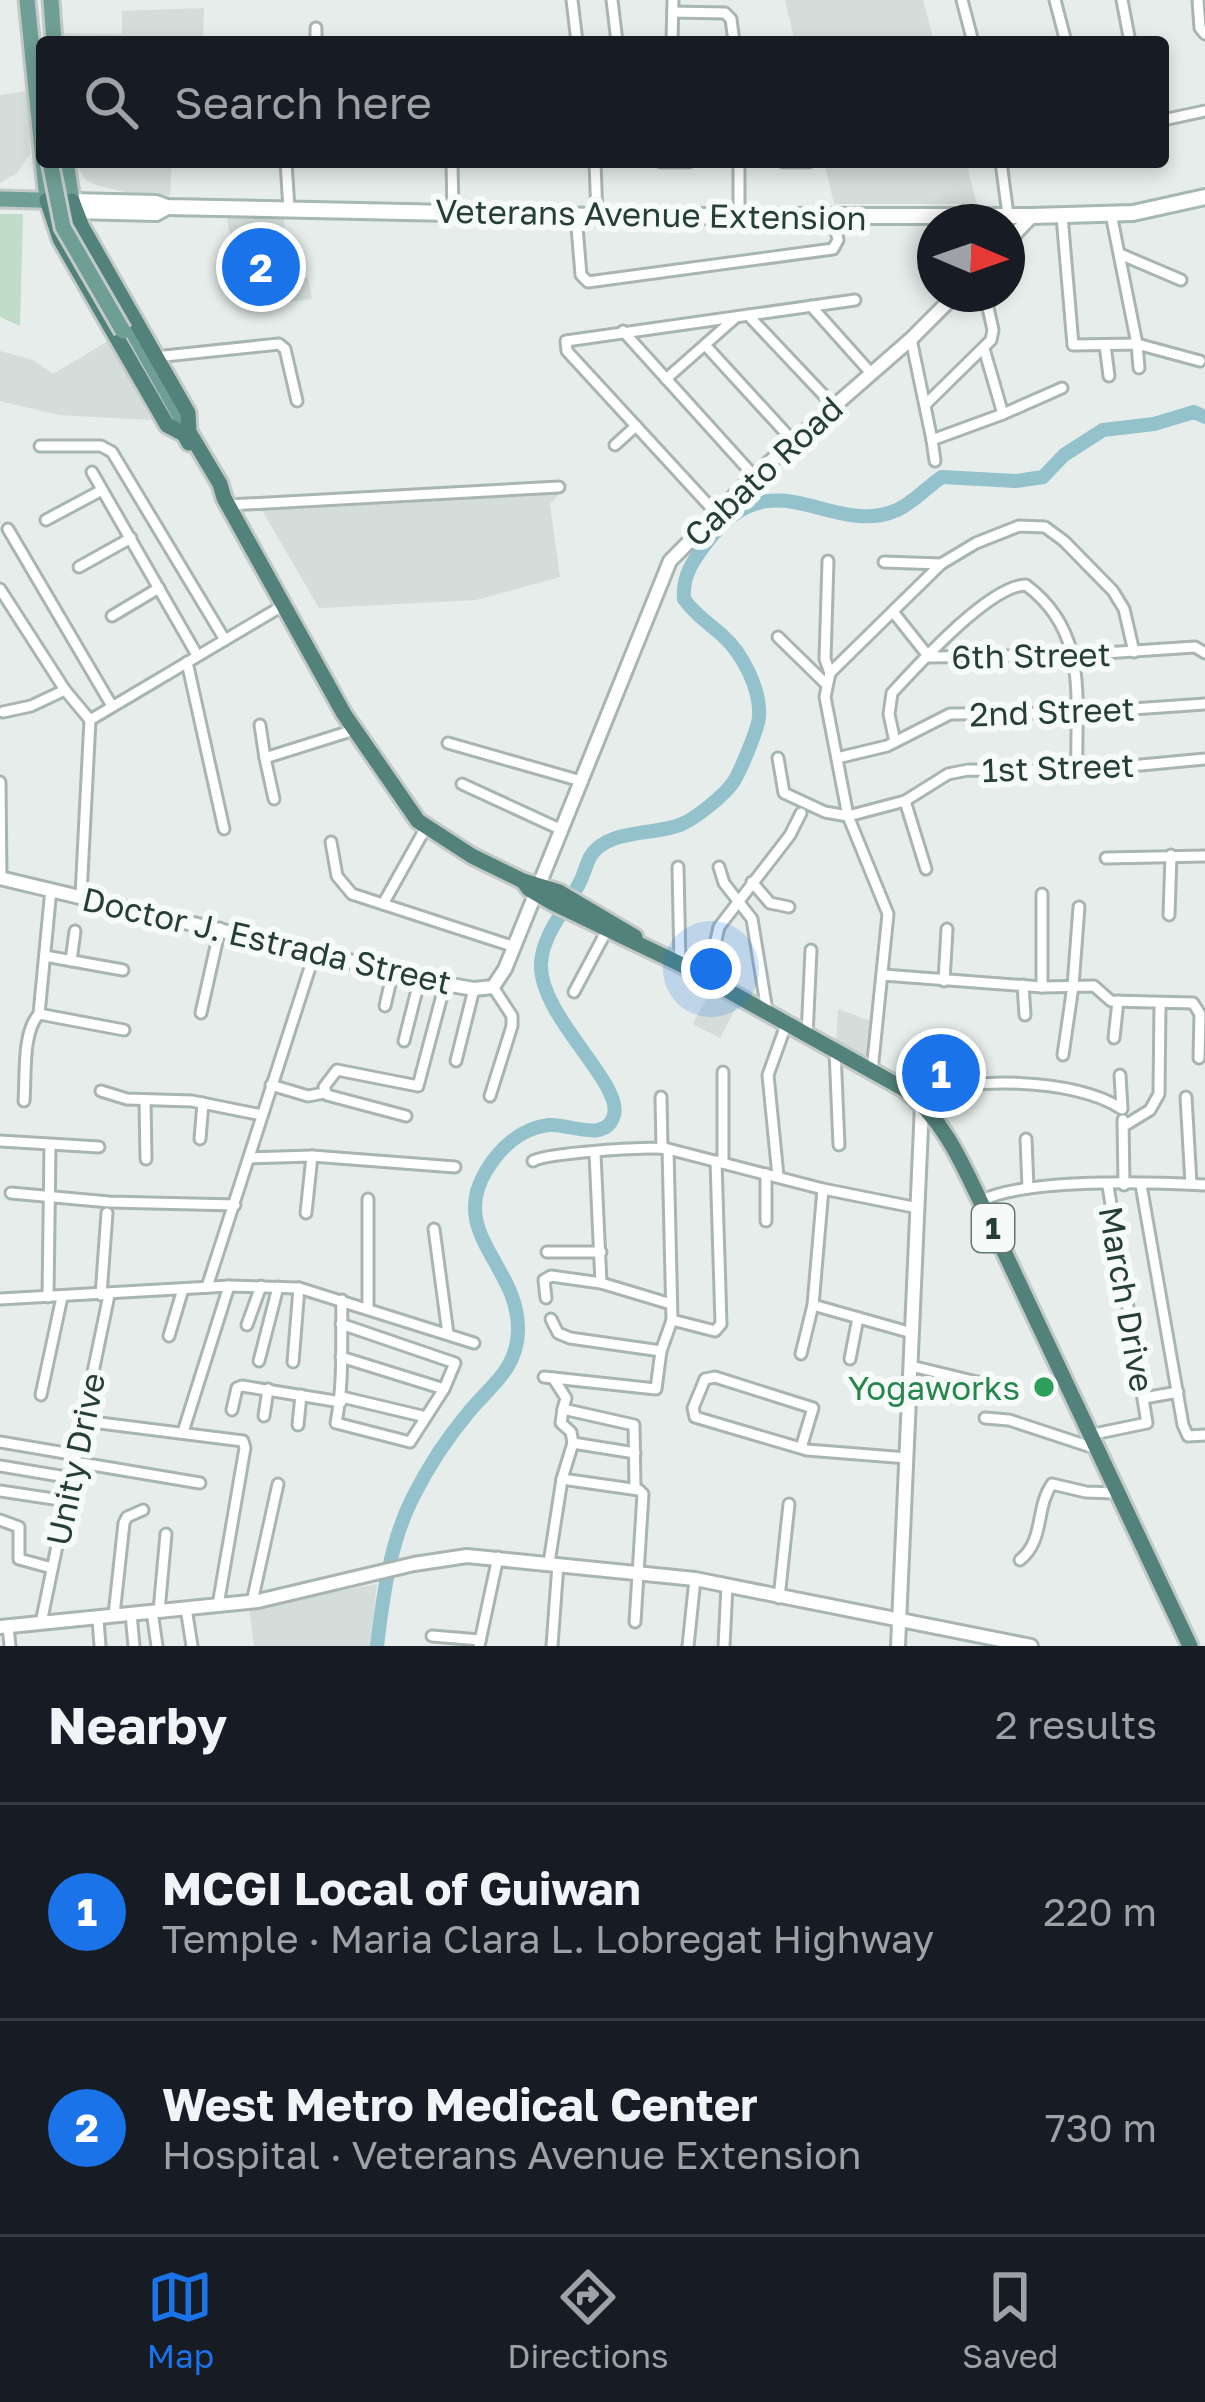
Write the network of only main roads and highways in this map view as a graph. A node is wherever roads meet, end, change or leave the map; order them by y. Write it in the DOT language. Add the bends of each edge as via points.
graph roads {
  1 [pos="39,0"];
  2 [pos="39,36"];
  3 [pos="40,36"];
  4 [pos="49,36"];
  5 [pos="56,168"];
  6 [pos="57,168"];
  7 [pos="59,168"];
  8 [pos="1205,196"];
  9 [pos="0,200"];
  10 [pos="48,206"];
  11 [pos="74,206"];
  12 [pos="0,210"];
  13 [pos="87,237"];
  14 [pos="67,249"];
  15 [pos="107,272"];
  16 [pos="86,284"];
  17 [pos="127,306"];
  18 [pos="106,318"];
  19 [pos="186,433"];
  20 [pos="585,914"];
  21 [pos="645,948"];
  22 [pos="1190,1646"];
  1 -- 2 [label="main road"];
  1 -- 3 [label="main road"];
  1 -- 4 [label="main road"];
  5 -- 10 [label="main road"];
  6 -- 19 [label="main road, bridge" via="63,227"];
  7 -- 11 [label="main road"];
  8 -- 11 [label="main road, Veterans Avenue Extension" via="1062,216 167,207 156,213"];
  9 -- 10 [label="main road"];
  10 -- 11 [label="main road"];
  10 -- 12 [label="main road"];
  10 -- 14 [label="highway"];
  11 -- 13 [label="highway"];
  13 -- 14 [label="highway"];
  13 -- 15 [label="highway"];
  14 -- 16 [label="highway"];
  15 -- 16 [label="highway"];
  15 -- 17 [label="highway"];
  16 -- 18 [label="highway"];
  17 -- 18 [label="highway"];
  17 -- 19 [label="highway" via="188,413"];
  18 -- 19 [label="highway" via="167,425"];
  19 -- 20 [label="highway, 1" via="403,803 425,829"];
  20 -- 21 [label="highway, 1"];
  20 -- 21 [label="highway, 1"];
  21 -- 22 [label="highway, 1" via="872,1071 917,1100 950,1141"];
}
